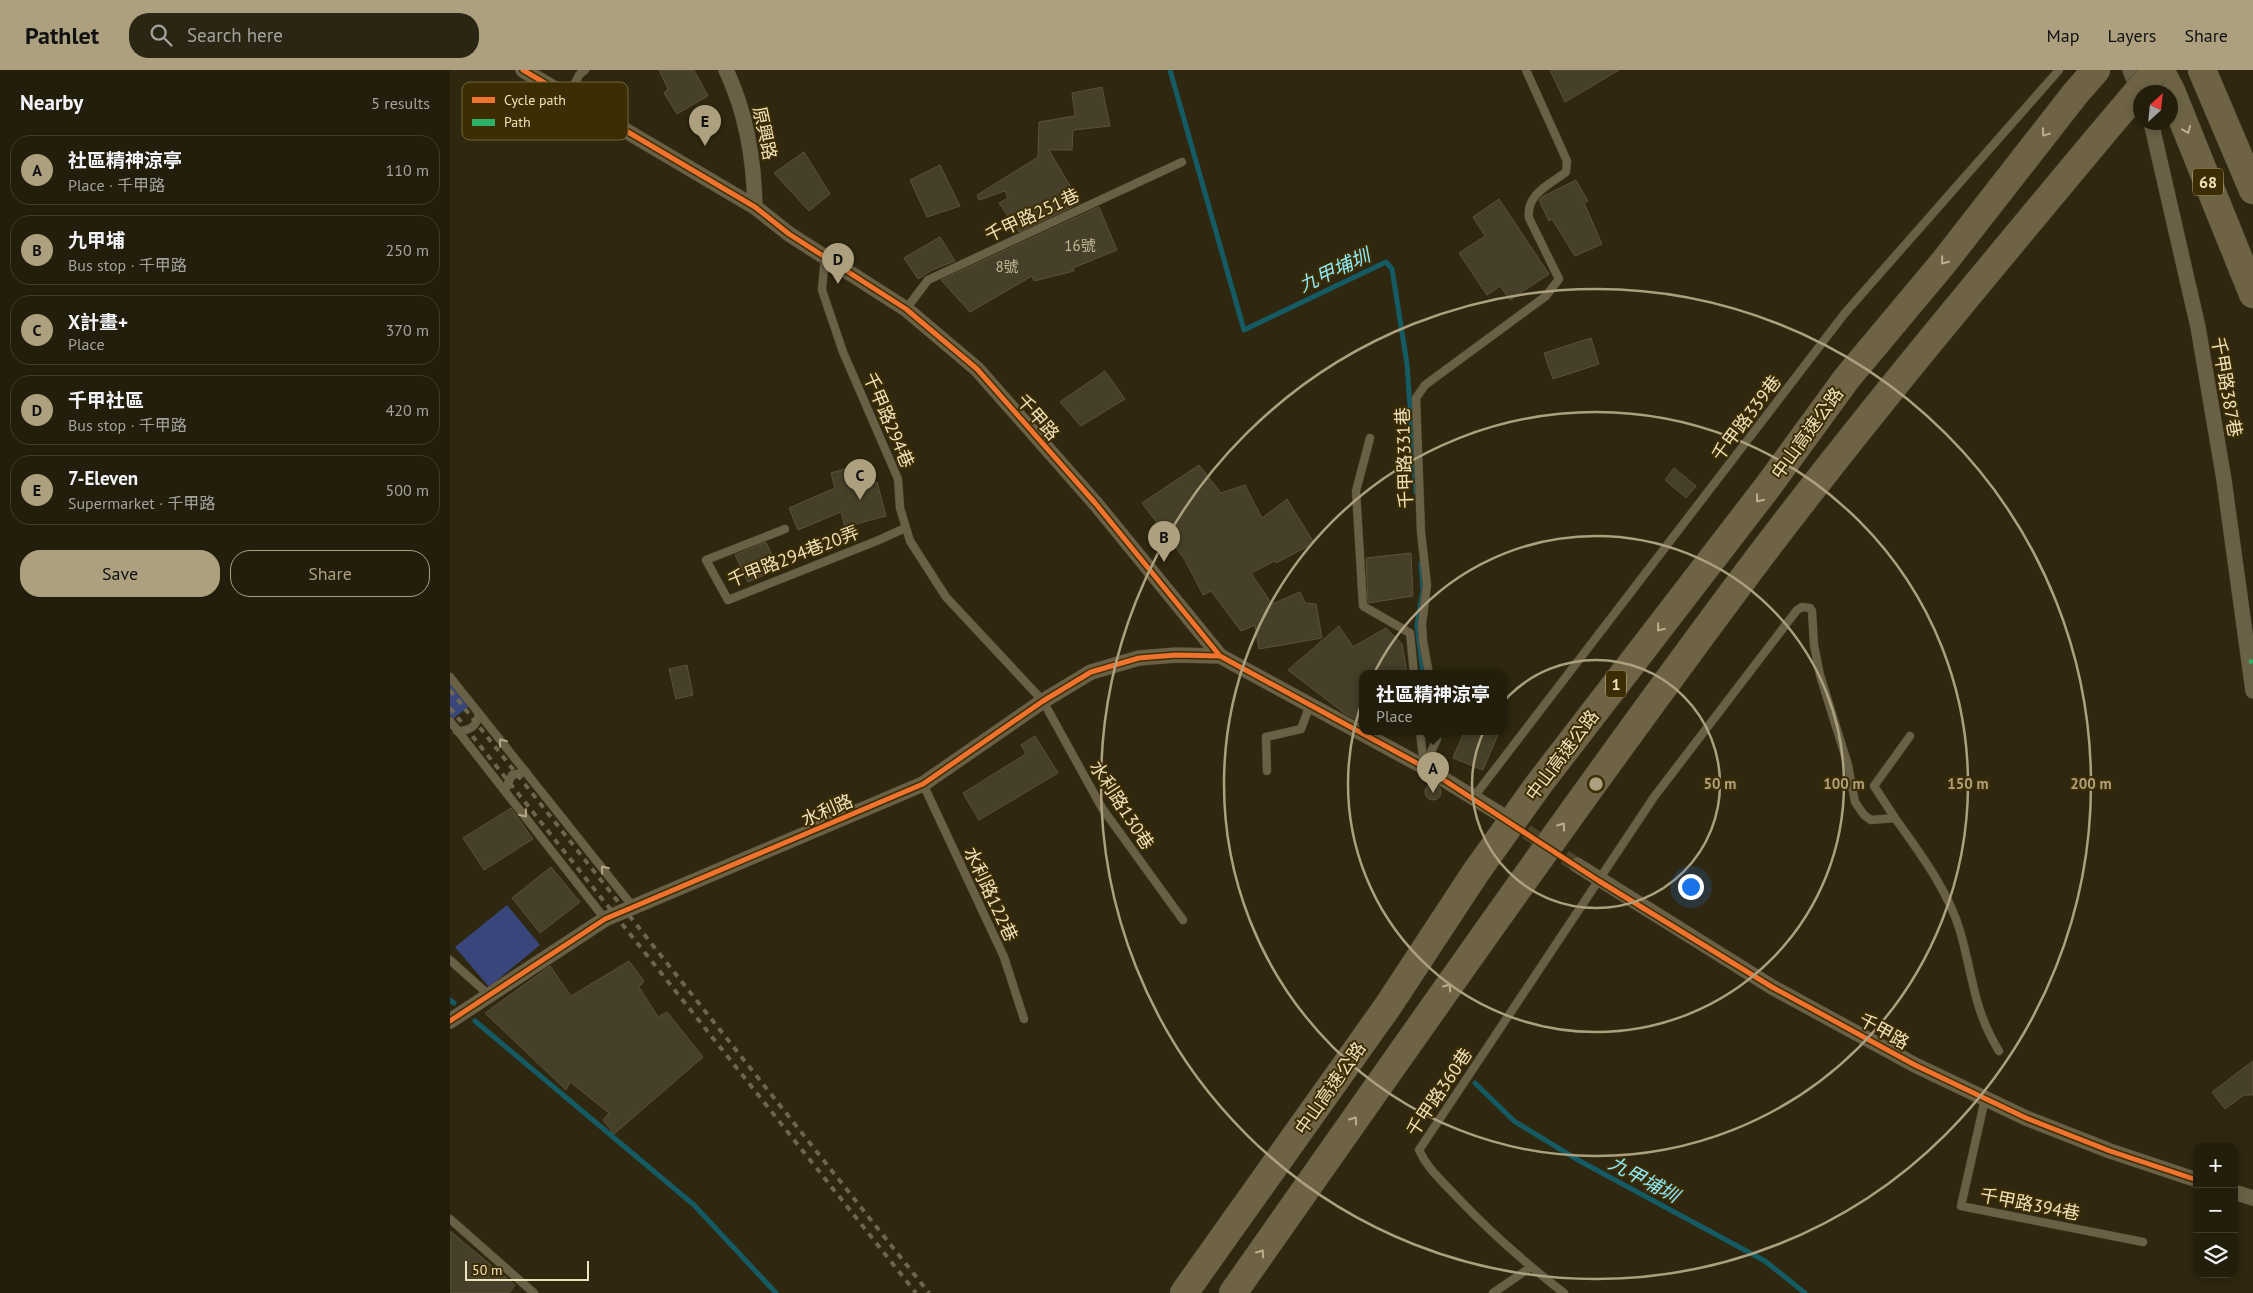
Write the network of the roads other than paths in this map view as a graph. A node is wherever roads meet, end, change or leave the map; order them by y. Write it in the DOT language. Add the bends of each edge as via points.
graph roads {
  1 [pos="523,70"];
  2 [pos="584,70"];
  3 [pos="726,70"];
  4 [pos="1526,70"];
  5 [pos="2059,70"];
  6 [pos="2096,70"];
  7 [pos="2130,70"];
  8 [pos="2158,70"];
  9 [pos="2202,70"];
  10 [pos="544,82"];
  11 [pos="575,82"];
  12 [pos="2136,85"];
  13 [pos="2153,130"];
  14 [pos="628,132"];
  15 [pos="1182,162"];
  16 [pos="2253,190"];
  17 [pos="754,207"];
  18 [pos="825,256"];
  19 [pos="2253,294"];
  20 [pos="906,309"];
  21 [pos="1370,438"];
  22 [pos="905,528"];
  23 [pos="785,529"];
  24 [pos="1220,656"];
  25 [pos="1414,670"];
  26 [pos="1427,670"];
  27 [pos="450,677"];
  28 [pos="2253,691"];
  29 [pos="1043,701"];
  30 [pos="1310,705"];
  31 [pos="479,714"];
  32 [pos="450,721"];
  33 [pos="458,731"];
  34 [pos="1359,732"];
  35 [pos="1365,735"];
  36 [pos="1420,735"];
  37 [pos="1436,735"];
  38 [pos="1910,736"];
  39 [pos="1424,767"];
  40 [pos="1267,771"];
  41 [pos="526,772"];
  42 [pos="922,784"];
  43 [pos="505,790"];
  44 [pos="1474,798"];
  45 [pos="1500,814"];
  46 [pos="1895,818"];
  47 [pos="1577,866"];
  48 [pos="1600,880"];
  49 [pos="634,908"];
  50 [pos="605,919"];
  51 [pos="1183,920"];
  52 [pos="450,960"];
  53 [pos="490,996"];
  54 [pos="1024,1019"];
  55 [pos="450,1021"];
  56 [pos="1999,1050"];
  57 [pos="1985,1099"];
  58 [pos="2193,1179"];
  59 [pos="2238,1193"];
  60 [pos="2253,1198"];
  61 [pos="450,1219"];
  62 [pos="2143,1242"];
  63 [pos="1531,1267"];
  64 [pos="534,1293"];
  65 [pos="1184,1293"];
  66 [pos="1233,1293"];
  67 [pos="1493,1293"];
  68 [pos="1564,1293"];
  1 -- 10 [label="street, 千甲路"];
  2 -- 11 [label="lane"];
  3 -- 17 [label="street, 原興路" via="750,147 754,168"];
  4 -- 26 [label="lane, 千甲路331巷" via="1567,161 1566,172 1535,195 1528,208 1529,218 1559,279 1546,296 1425,385 1416,398 1427,585 1422,633"];
  5 -- 44 [label="lane, 千甲路339巷" via="1845,313"];
  6 -- 65 [label="highway, 中山高速公路 / 1, one-way" via="1847,378 1769,485 1539,784 1476,872 1388,1006"];
  7 -- 12 [label="street"];
  8 -- 19 [label="highway, 68, one-way" via="2171,91"];
  66 -- 8 [label="highway, 1, one-way, bridge" via="1516,889 1750,570 1854,436"];
  9 -- 16 [label="highway, 68"];
  13 -- 28 [label="street, 千甲路387巷" via="2198,327 2224,480"];
  14 -- 17 [label="street, 千甲路"];
  15 -- 20 [label="lane, 千甲路251巷" via="928,280"];
  17 -- 18 [label="street, 千甲路"];
  18 -- 20 [label="street, 千甲路"];
  18 -- 22 [label="lane, 千甲路294巷" via="822,290 842,352 898,479"];
  20 -- 24 [label="street, 千甲路" via="977,368 1096,504"];
  21 -- 25 [label="lane" via="1356,491 1363,606 1410,633"];
  22 -- 23 [label="lane, 千甲路294巷20弄" via="728,600 706,560"];
  22 -- 29 [label="lane, 千甲路294巷" via="946,597"];
  24 -- 29 [label="street, 水利路" via="1176,655 1111,666 1092,672"];
  24 -- 30 [label="street, 千甲路"];
  27 -- 31 [label="lane"];
  29 -- 42 [label="street, 水利路"];
  29 -- 51 [label="lane, 水利路130巷" via="1102,808"];
  30 -- 34 [label="street, 千甲路"];
  30 -- 40 [label="lane" via="1300,729 1266,737"];
  31 -- 33 [label="lane" via="473,727"];
  41 -- 31 [label="lane, one-way"];
  32 -- 33 [label="lane"];
  33 -- 43 [label="lane"];
  35 -- 39 [label="street, 千甲路"];
  36 -- 39 [label="lane"];
  37 -- 39 [label="lane"];
  38 -- 46 [label="lane" via="1874,786"];
  39 -- 44 [label="street, 千甲路"];
  41 -- 43 [label="lane" via="512,775"];
  49 -- 41 [label="lane, one-way"];
  42 -- 49 [label="street, 水利路"];
  42 -- 54 [label="lane, 水利路122巷" via="1004,957"];
  43 -- 50 [label="lane, one-way"];
  44 -- 45 [label="street, 千甲路"];
  46 -- 48 [label="lane" via="1871,820 1855,802 1848,765 1820,675 1812,611 1802,607 1654,797"];
  46 -- 56 [label="lane" via="1947,899 1960,930 1977,1005 1986,1030"];
  47 -- 48 [label="street, 千甲路"];
  48 -- 57 [label="street, 千甲路" via="1772,987"];
  48 -- 63 [label="lane, 千甲路360巷" via="1419,1150 1426,1164 1471,1212"];
  49 -- 50 [label="street, 水利路"];
  50 -- 53 [label="street, 水利路"];
  52 -- 53 [label="lane"];
  53 -- 55 [label="street, 水利路"];
  57 -- 58 [label="street, 千甲路" via="2110,1151"];
  57 -- 62 [label="lane, 千甲路394巷" via="1961,1206"];
  59 -- 60 [label="street"];
  61 -- 64 [label="lane"];
  63 -- 67 [label="lane"];
  63 -- 68 [label="lane, 千甲路360巷"];
}
